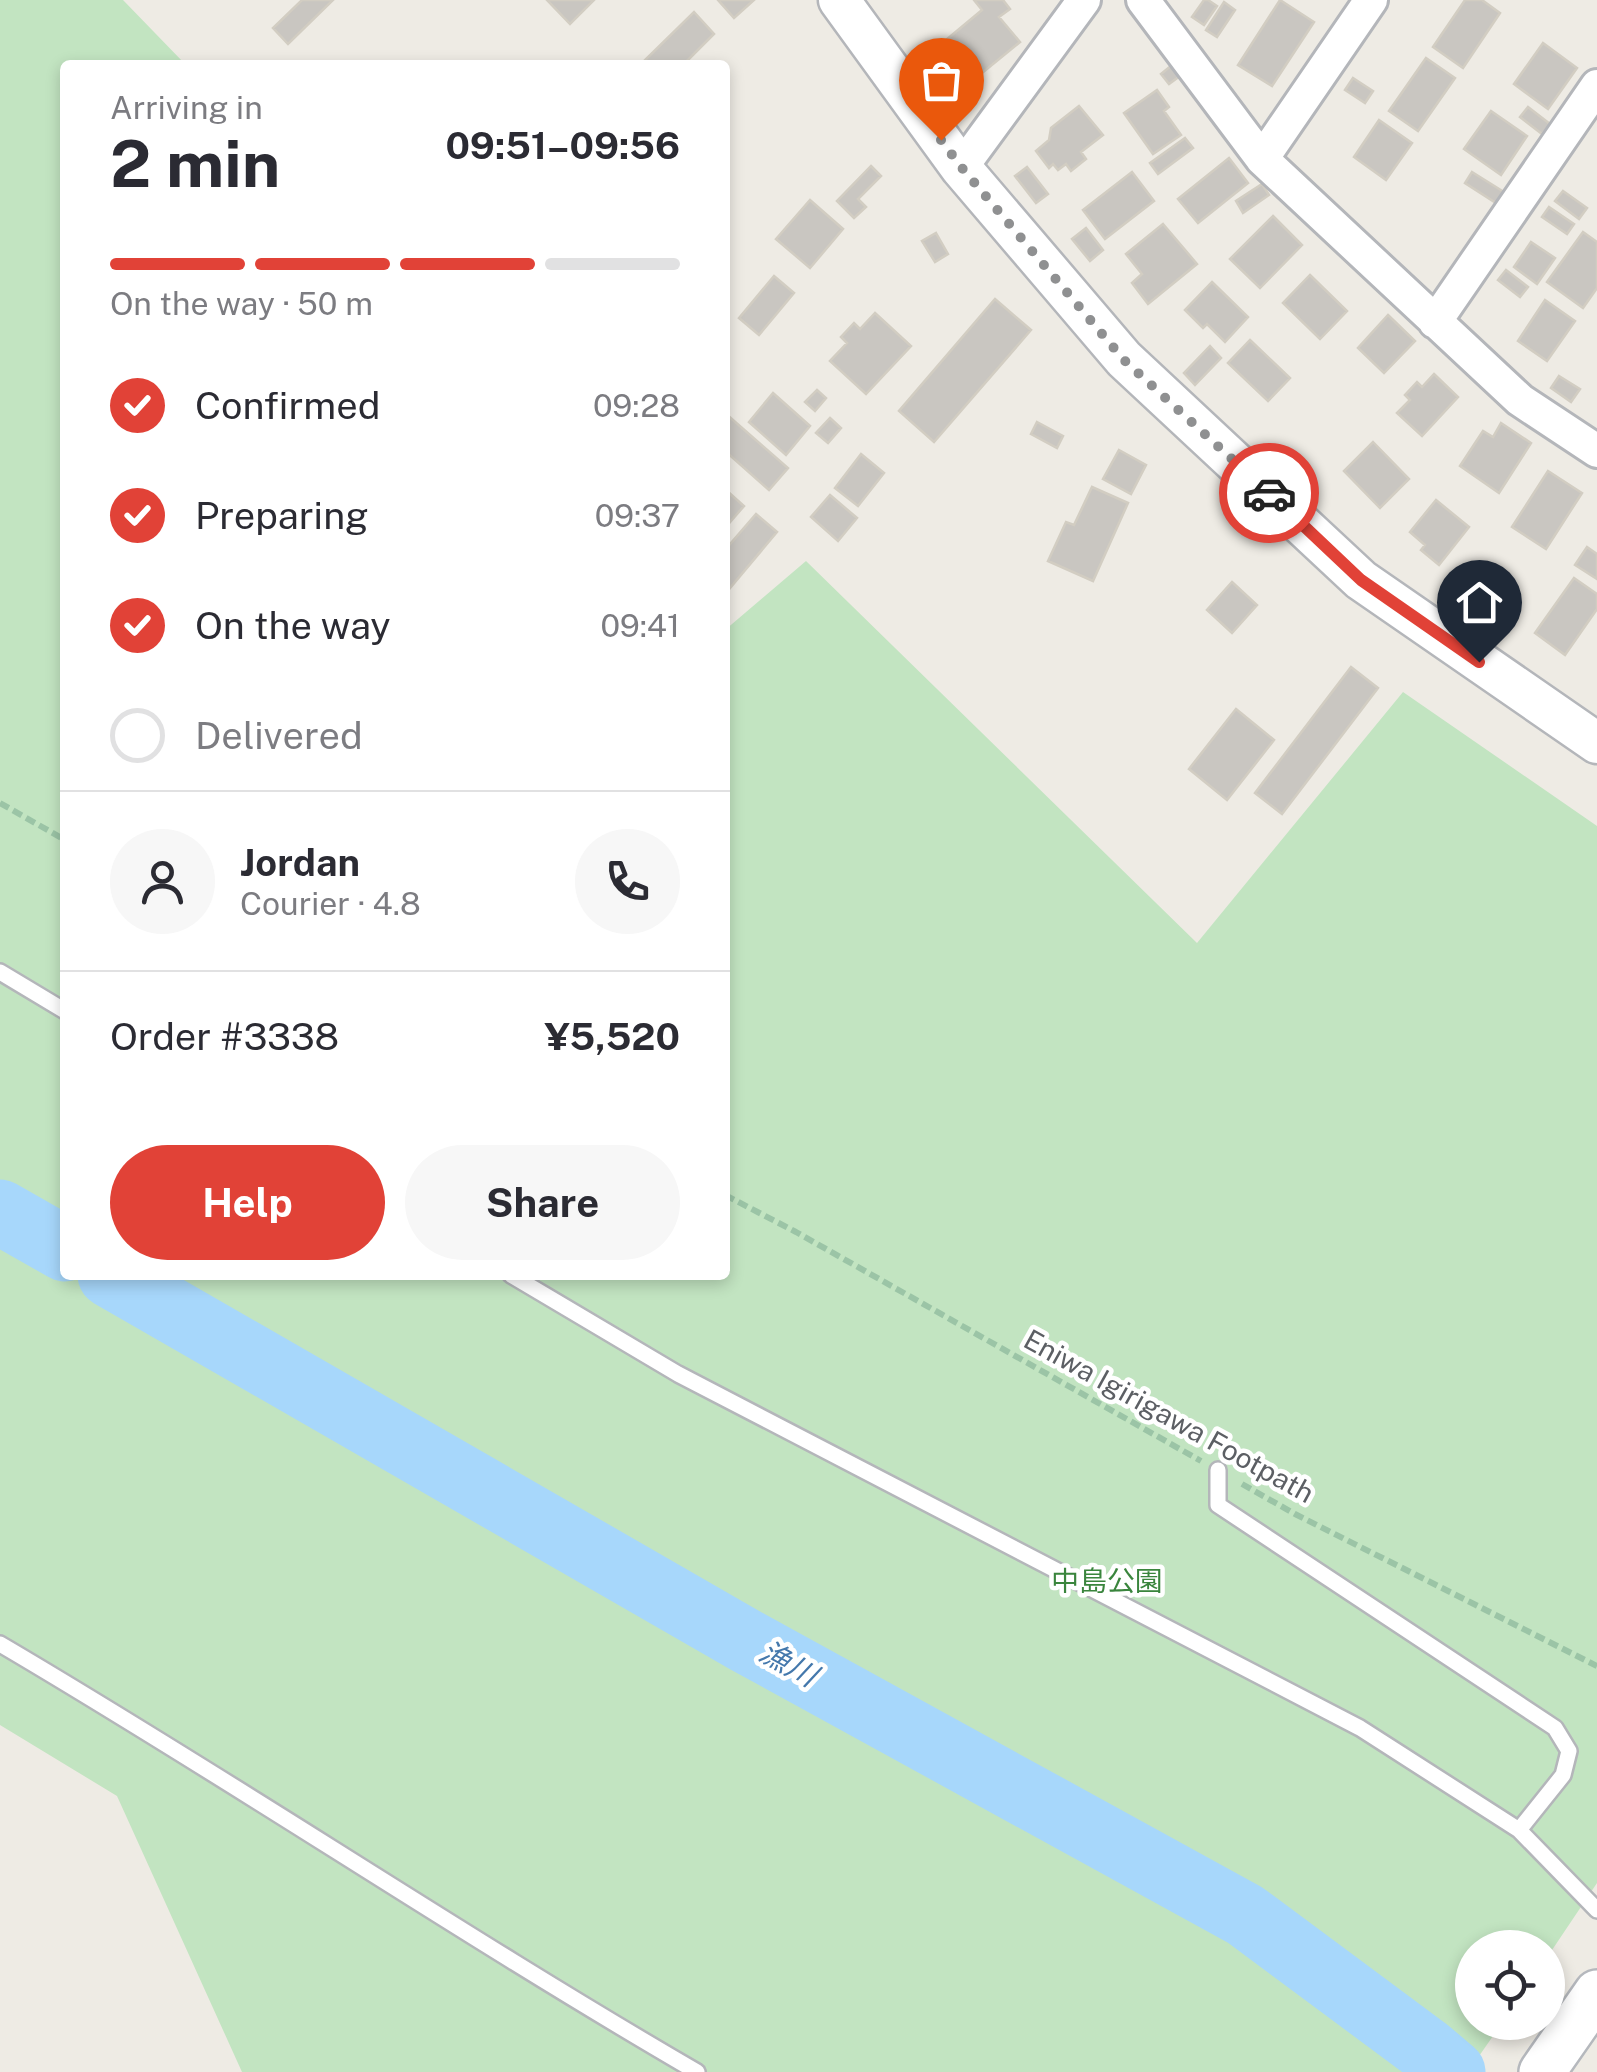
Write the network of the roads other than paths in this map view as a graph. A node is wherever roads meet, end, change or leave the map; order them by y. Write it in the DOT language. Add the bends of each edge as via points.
graph roads {
  1 [pos="839,0"];
  2 [pos="1084,0"];
  3 [pos="1143,0"];
  4 [pos="1372,0"];
  5 [pos="1597,86"];
  6 [pos="1262,159"];
  7 [pos="962,168"];
  8 [pos="1435,322"];
  9 [pos="1597,450"];
  10 [pos="1597,743"];
  11 [pos="0,972"];
  12 [pos="60,1007"];
  13 [pos="519,1280"];
  14 [pos="1218,1470"];
  15 [pos="0,1644"];
  16 [pos="1519,1830"];
  17 [pos="1597,1910"];
  18 [pos="1597,1993"];
  19 [pos="697,2072"];
  20 [pos="1542,2072"];
  1 -- 7 [label="street"];
  2 -- 7 [label="street"];
  3 -- 6 [label="street"];
  4 -- 6 [label="street"];
  5 -- 8 [label="street"];
  6 -- 8 [label="street"];
  7 -- 10 [label="street" via="1124,360 1361,580"];
  8 -- 9 [label="street" via="1520,400"];
  11 -- 12 [label="lane"];
  13 -- 16 [label="lane" via="678,1374 1360,1728"];
  14 -- 16 [label="lane" via="1218,1506 1555,1728 1569,1751 1564,1775"];
  15 -- 19 [label="lane"];
  16 -- 17 [label="lane"];
  18 -- 20 [label="main road"];
}
